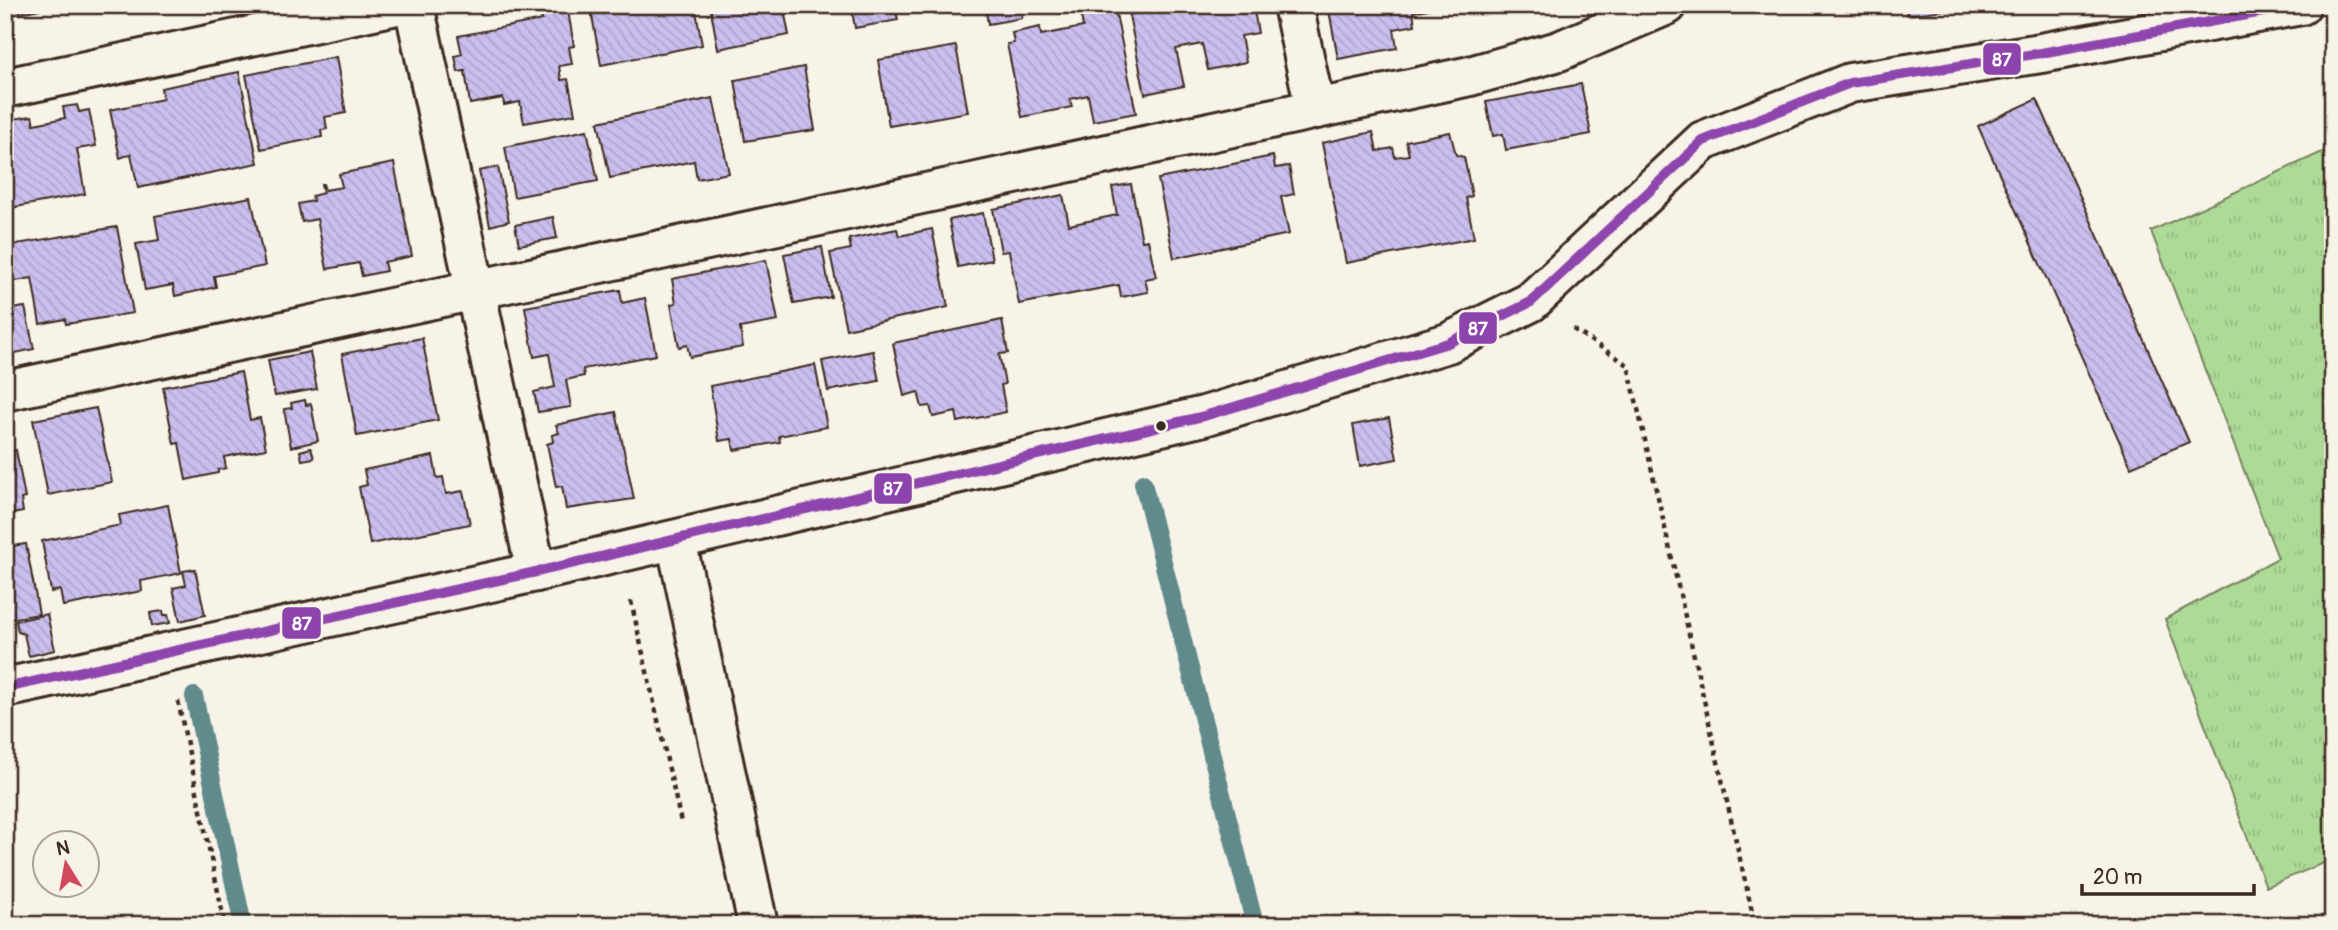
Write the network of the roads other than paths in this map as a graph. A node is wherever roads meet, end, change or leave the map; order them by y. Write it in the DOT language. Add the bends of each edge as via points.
graph roads {
  1 [pos="397,5"];
  2 [pos="414,5"];
  3 [pos="1293,5"];
  4 [pos="1667,5"];
  5 [pos="2301,5"];
  6 [pos="2242,11"];
  7 [pos="5,88"];
  8 [pos="1315,108"];
  9 [pos="475,289"];
  10 [pos="5,391"];
  11 [pos="676,540"];
  12 [pos="536,572"];
  13 [pos="5,688"];
  14 [pos="758,925"];
  1 -- 7 [label="street"];
  2 -- 9 [label="street"];
  3 -- 8 [label="street"];
  4 -- 8 [label="street" via="1559,51 1470,76"];
  5 -- 6 [label="street"];
  6 -- 11 [label="street" via="2041,53 1850,83 1703,141 1531,302 1448,343 1204,416"];
  8 -- 9 [label="street"];
  9 -- 10 [label="street"];
  9 -- 12 [label="street"];
  11 -- 12 [label="street"];
  11 -- 14 [label="street"];
  12 -- 13 [label="street"];
}
